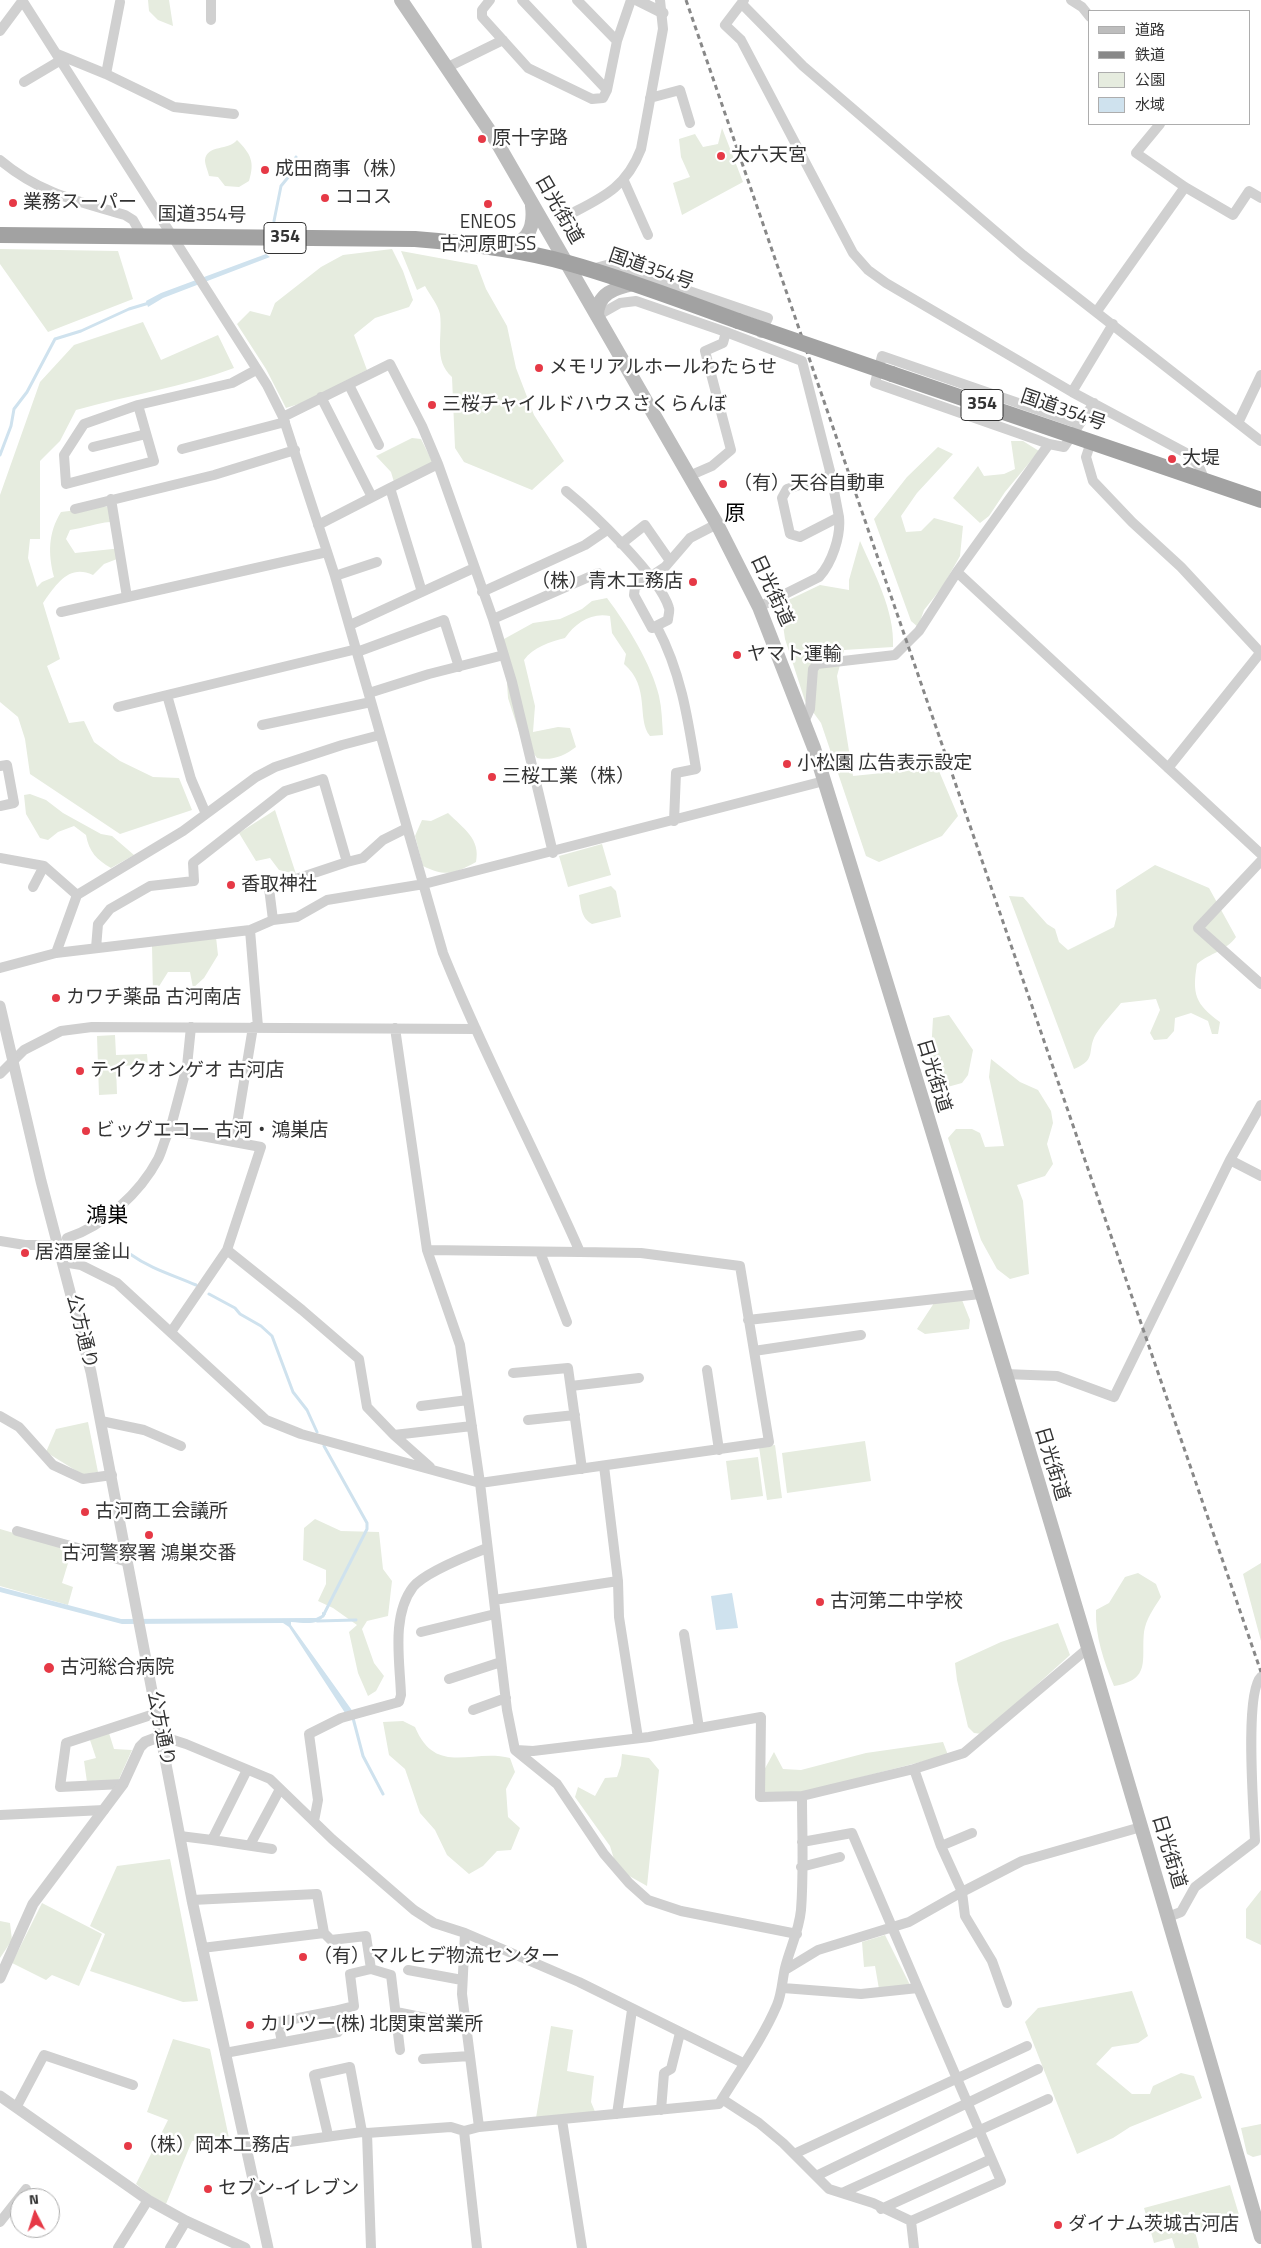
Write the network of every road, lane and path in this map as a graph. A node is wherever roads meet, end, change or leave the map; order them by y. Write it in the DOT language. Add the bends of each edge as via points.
graph roads {
  1 [pos="22,0"];
  2 [pos="211,0"];
  3 [pos="401,0"];
  4 [pos="490,0"];
  5 [pos="522,0"];
  6 [pos="577,0"];
  7 [pos="631,0"];
  8 [pos="637,0"];
  9 [pos="660,0"];
  10 [pos="1071,0"];
  11 [pos="120,2"];
  12 [pos="743,2"];
  13 [pos="663,13"];
  14 [pos="1088,15"];
  15 [pos="211,20"];
  16 [pos="0,31"];
  17 [pos="503,40"];
  18 [pos="617,41"];
  19 [pos="59,57"];
  20 [pos="448,67"];
  21 [pos="106,74"];
  22 [pos="24,82"];
  23 [pos="607,90"];
  24 [pos="650,98"];
  25 [pos="234,114"];
  26 [pos="690,123"];
  27 [pos="1159,125"];
  28 [pos="0,160"];
  29 [pos="624,180"];
  30 [pos="1185,187"];
  31 [pos="1261,198"];
  32 [pos="532,200"];
  33 [pos="561,219"];
  34 [pos="0,235"];
  35 [pos="648,235"];
  36 [pos="142,236"];
  37 [pos="172,236"];
  38 [pos="496,248"];
  39 [pos="567,263"];
  40 [pos="589,270"];
  41 [pos="634,284"];
  42 [pos="1096,311"];
  43 [pos="597,316"];
  44 [pos="1113,324"];
  45 [pos="732,326"];
  46 [pos="756,344"];
  47 [pos="256,370"];
  48 [pos="1261,375"];
  49 [pos="349,385"];
  50 [pos="1072,392"];
  51 [pos="321,397"];
  52 [pos="1094,403"];
  53 [pos="138,405"];
  54 [pos="284,420"];
  55 [pos="1238,423"];
  56 [pos="1076,430"];
  57 [pos="146,434"];
  58 [pos="1261,441"];
  59 [pos="1091,442"];
  60 [pos="1049,444"];
  61 [pos="379,445"];
  62 [pos="93,448"];
  63 [pos="182,449"];
  64 [pos="295,450"];
  65 [pos="438,464"];
  66 [pos="830,475"];
  67 [pos="689,476"];
  68 [pos="1205,481"];
  69 [pos="390,488"];
  70 [pos="566,491"];
  71 [pos="372,497"];
  72 [pos="111,499"];
  73 [pos="1261,500"];
  74 [pos="75,509"];
  75 [pos="839,517"];
  76 [pos="717,524"];
  77 [pos="318,525"];
  78 [pos="607,530"];
  79 [pos="622,544"];
  80 [pos="327,552"];
  81 [pos="670,561"];
  82 [pos="377,562"];
  83 [pos="474,568"];
  84 [pos="957,572"];
  85 [pos="598,573"];
  86 [pos="335,576"];
  87 [pos="650,577"];
  88 [pos="422,592"];
  89 [pos="482,592"];
  90 [pos="127,597"];
  91 [pos="759,607"];
  92 [pos="61,612"];
  93 [pos="493,619"];
  94 [pos="350,625"];
  95 [pos="657,627"];
  96 [pos="357,651"];
  97 [pos="1261,652"];
  98 [pos="504,655"];
  99 [pos="459,667"];
  100 [pos="167,695"];
  101 [pos="370,698"];
  102 [pos="118,707"];
  103 [pos="804,722"];
  104 [pos="262,725"];
  105 [pos="380,735"];
  106 [pos="0,766"];
  107 [pos="1168,768"];
  108 [pos="824,781"];
  109 [pos="0,806"];
  110 [pos="206,814"];
  111 [pos="674,821"];
  112 [pos="407,828"];
  113 [pos="553,853"];
  114 [pos="1261,854"];
  115 [pos="0,858"];
  116 [pos="1261,861"];
  117 [pos="347,862"];
  118 [pos="44,866"];
  119 [pos="424,884"];
  120 [pos="33,888"];
  121 [pos="77,895"];
  122 [pos="273,920"];
  123 [pos="250,930"];
  124 [pos="96,948"];
  125 [pos="56,953"];
  126 [pos="0,968"];
  127 [pos="1261,984"];
  128 [pos="0,1006"];
  129 [pos="191,1027"];
  130 [pos="255,1027"];
  131 [pos="395,1028"];
  132 [pos="476,1030"];
  133 [pos="13,1060"];
  134 [pos="0,1074"];
  135 [pos="1261,1105"];
  136 [pos="170,1130"];
  137 [pos="234,1142"];
  138 [pos="1230,1160"];
  139 [pos="1261,1176"];
  140 [pos="0,1241"];
  141 [pos="63,1242"];
  142 [pos="227,1250"];
  143 [pos="427,1250"];
  144 [pos="540,1252"];
  145 [pos="580,1252"];
  146 [pos="63,1262"];
  147 [pos="980,1294"];
  148 [pos="748,1320"];
  149 [pos="567,1322"];
  150 [pos="171,1332"];
  151 [pos="862,1336"];
  152 [pos="754,1351"];
  153 [pos="707,1370"];
  154 [pos="513,1373"];
  155 [pos="1004,1374"];
  156 [pos="639,1378"];
  157 [pos="571,1386"];
  158 [pos="468,1400"];
  159 [pos="421,1406"];
  160 [pos="574,1414"];
  161 [pos="0,1416"];
  162 [pos="528,1420"];
  163 [pos="101,1421"];
  164 [pos="472,1426"];
  165 [pos="394,1436"];
  166 [pos="181,1446"];
  167 [pos="719,1450"];
  168 [pos="604,1466"];
  169 [pos="582,1469"];
  170 [pos="432,1470"];
  171 [pos="112,1475"];
  172 [pos="480,1483"];
  173 [pos="17,1531"];
  174 [pos="487,1548"];
  175 [pos="128,1562"];
  176 [pos="618,1581"];
  177 [pos="494,1600"];
  178 [pos="494,1614"];
  179 [pos="421,1632"];
  180 [pos="684,1634"];
  181 [pos="1087,1649"];
  182 [pos="501,1662"];
  183 [pos="1261,1677"];
  184 [pos="450,1680"];
  185 [pos="506,1698"];
  186 [pos="473,1710"];
  187 [pos="157,1713"];
  188 [pos="699,1728"];
  189 [pos="162,1736"];
  190 [pos="638,1738"];
  191 [pos="515,1750"];
  192 [pos="914,1769"];
  193 [pos="247,1770"];
  194 [pos="122,1784"];
  195 [pos="280,1789"];
  196 [pos="802,1796"];
  197 [pos="104,1810"];
  198 [pos="0,1815"];
  199 [pos="314,1820"];
  200 [pos="1141,1827"];
  201 [pos="972,1833"];
  202 [pos="180,1836"];
  203 [pos="212,1840"];
  204 [pos="802,1842"];
  205 [pos="250,1845"];
  206 [pos="941,1846"];
  207 [pos="272,1849"];
  208 [pos="840,1857"];
  209 [pos="801,1867"];
  210 [pos="962,1892"];
  211 [pos="192,1900"];
  212 [pos="1168,1917"];
  213 [pos="891,1927"];
  214 [pos="324,1933"];
  215 [pos="465,1933"];
  216 [pos="797,1934"];
  217 [pos="202,1948"];
  218 [pos="371,1969"];
  219 [pos="408,1970"];
  220 [pos="785,1970"];
  221 [pos="0,1978"];
  222 [pos="462,1980"];
  223 [pos="783,1988"];
  224 [pos="918,1988"];
  225 [pos="1007,2003"];
  226 [pos="632,2010"];
  227 [pos="334,2011"];
  228 [pos="396,2012"];
  229 [pos="466,2026"];
  230 [pos="680,2033"];
  231 [pos="282,2042"];
  232 [pos="1027,2046"];
  233 [pos="400,2050"];
  234 [pos="224,2053"];
  235 [pos="470,2056"];
  236 [pos="423,2059"];
  237 [pos="743,2063"];
  238 [pos="1038,2069"];
  239 [pos="956,2078"];
  240 [pos="133,2085"];
  241 [pos="0,2096"];
  242 [pos="722,2099"];
  243 [pos="1048,2099"];
  244 [pos="967,2104"];
  245 [pos="17,2106"];
  246 [pos="661,2110"];
  247 [pos="617,2114"];
  248 [pos="562,2120"];
  249 [pos="478,2127"];
  250 [pos="464,2131"];
  251 [pos="979,2131"];
  252 [pos="365,2133"];
  253 [pos="328,2135"];
  254 [pos="246,2148"];
  255 [pos="794,2154"];
  256 [pos="991,2159"];
  257 [pos="816,2176"];
  258 [pos="842,2193"];
  259 [pos="148,2200"];
  260 [pos="882,2208"];
  261 [pos="10,2209"];
  262 [pos="186,2221"];
  263 [pos="911,2221"];
  264 [pos="0,2222"];
  265 [pos="1261,2237"];
  266 [pos="118,2248"];
  267 [pos="170,2248"];
  268 [pos="245,2248"];
  269 [pos="268,2248"];
  270 [pos="371,2248"];
  271 [pos="477,2248"];
  272 [pos="582,2248"];
  273 [pos="914,2248"];
  1 -- 16 [label="street"];
  1 -- 19 [label="street"];
  2 -- 15 [label="street"];
  3 -- 20 [label="main road, 日光街道"];
  4 -- 17 [label="street" via="482,10 482,17"];
  5 -- 23 [label="street"];
  6 -- 18 [label="street"];
  7 -- 18 [label="street"];
  8 -- 13 [label="street"];
  9 -- 13 [label="street"];
  10 -- 14 [label="street"];
  11 -- 21 [label="street"];
  12 -- 42 [label="street" via="810,72 1023,255"];
  12 -- 50 [label="street" via="725,25 741,40 853,253 886,283"];
  13 -- 24 [label="street" via="664,29"];
  17 -- 20 [label="street"];
  17 -- 23 [label="street" via="528,68 592,99 603,98"];
  18 -- 23 [label="street"];
  19 -- 21 [label="street"];
  19 -- 22 [label="street"];
  19 -- 37 [label="street"];
  20 -- 32 [label="main road, 日光街道"];
  21 -- 25 [label="street" via="174,107"];
  24 -- 26 [label="street" via="680,90"];
  24 -- 29 [label="street" via="641,149"];
  27 -- 30 [label="street" via="1136,153"];
  28 -- 36 [label="street" via="43,190 125,215 133,220"];
  29 -- 33 [label="street" via="615,190"];
  29 -- 35 [label="street"];
  30 -- 31 [label="street" via="1233,215 1250,191"];
  30 -- 42 [label="street"];
  32 -- 38 [label="main road" via="534,223 527,236 512,246"];
  32 -- 39 [label="main road, 日光街道"];
  34 -- 36 [label="highway, 国道354号 / 354"];
  36 -- 37 [label="highway, 国道354号 / 354"];
  37 -- 38 [label="highway, 国道354号 / 354" via="415,239"];
  37 -- 47 [label="street"];
  38 -- 39 [label="highway, 国道354号 / 354"];
  39 -- 40 [label="highway, 国道354号 / 354"];
  39 -- 43 [label="main road, 日光街道"];
  40 -- 41 [label="highway, 国道354号 / 354"];
  40 -- 46 [label="street" via="610,264 768,318"];
  41 -- 43 [label="main road" via="606,294 600,301"];
  41 -- 45 [label="highway, 国道354号 / 354"];
  42 -- 44 [label="street"];
  43 -- 45 [label="street" via="630,300"];
  43 -- 67 [label="main road, 日光街道"];
  44 -- 50 [label="street"];
  44 -- 55 [label="street"];
  45 -- 46 [label="street"];
  45 -- 56 [label="highway, 国道354号 / 354, bridge"];
  45 -- 67 [label="street" via="723,342 705,351 731,450 712,466"];
  46 -- 66 [label="street" via="802,361"];
  47 -- 53 [label="street" via="232,383"];
  47 -- 54 [label="street"];
  48 -- 55 [label="street"];
  49 -- 51 [label="street"];
  49 -- 61 [label="street"];
  49 -- 65 [label="street" via="390,364"];
  50 -- 52 [label="street"];
  51 -- 54 [label="street"];
  51 -- 71 [label="street"];
  52 -- 56 [label="street"];
  52 -- 68 [label="street" via="1186,452 1200,466"];
  53 -- 57 [label="street"];
  53 -- 57 [label="street" via="84,424 64,455 66,484 154,461"];
  54 -- 63 [label="street"];
  54 -- 64 [label="street"];
  55 -- 58 [label="street"];
  56 -- 59 [label="highway, 国道354号 / 354"];
  56 -- 60 [label="street" via="1064,447"];
  56 -- 60 [label="street" via="882,356 875,383"];
  57 -- 62 [label="street"];
  59 -- 68 [label="highway, 国道354号 / 354"];
  59 -- 97 [label="street" via="1086,457 1093,481"];
  60 -- 84 [label="street"];
  64 -- 72 [label="street" via="214,475"];
  64 -- 77 [label="street"];
  65 -- 69 [label="street"];
  65 -- 83 [label="street"];
  66 -- 75 [label="street"];
  66 -- 75 [label="street" via="787,489 782,498 790,534 800,537"];
  67 -- 76 [label="main road, 日光街道"];
  68 -- 73 [label="highway, 国道354号 / 354"];
  69 -- 71 [label="street"];
  69 -- 88 [label="street"];
  70 -- 78 [label="street"];
  71 -- 77 [label="street"];
  72 -- 74 [label="street"];
  72 -- 90 [label="street"];
  75 -- 91 [label="street" via="840,529 826,570 819,577"];
  76 -- 81 [label="street" via="690,538"];
  76 -- 91 [label="main road, 日光街道"];
  77 -- 80 [label="street"];
  78 -- 79 [label="street"];
  78 -- 89 [label="street" via="585,545"];
  79 -- 81 [label="street" via="645,525"];
  79 -- 87 [label="street"];
  80 -- 86 [label="street"];
  80 -- 90 [label="street"];
  81 -- 87 [label="street"];
  82 -- 86 [label="street"];
  83 -- 88 [label="street"];
  83 -- 89 [label="street"];
  84 -- 103 [label="street" via="919,631 895,655 817,664 813,669 810,709"];
  84 -- 107 [label="street"];
  85 -- 93 [label="street"];
  86 -- 94 [label="street"];
  87 -- 95 [label="street" via="670,609 668,620"];
  87 -- 95 [label="street" via="635,587 634,595 652,628"];
  88 -- 94 [label="street"];
  89 -- 93 [label="street"];
  90 -- 92 [label="street"];
  91 -- 103 [label="main road, 日光街道"];
  93 -- 98 [label="street"];
  94 -- 96 [label="street"];
  95 -- 111 [label="street" via="670,651 686,704 696,769 676,773"];
  96 -- 99 [label="street" via="444,620"];
  96 -- 100 [label="street"];
  96 -- 101 [label="street"];
  97 -- 107 [label="street"];
  98 -- 99 [label="street"];
  98 -- 113 [label="street"];
  99 -- 101 [label="street"];
  100 -- 102 [label="street"];
  100 -- 110 [label="street" via="191,779"];
  101 -- 104 [label="street"];
  101 -- 105 [label="street"];
  103 -- 108 [label="main road, 日光街道"];
  105 -- 110 [label="street" via="275,767"];
  105 -- 112 [label="street"];
  106 -- 109 [label="street" via="7,764 14,802"];
  107 -- 114 [label="street"];
  108 -- 111 [label="street"];
  108 -- 147 [label="main road, 日光街道"];
  110 -- 121 [label="street"];
  111 -- 113 [label="street"];
  112 -- 117 [label="street" via="383,840 363,858"];
  112 -- 119 [label="street"];
  113 -- 119 [label="street"];
  115 -- 118 [label="street"];
  116 -- 127 [label="street" via="1198,928"];
  117 -- 122 [label="street" via="269,888"];
  117 -- 124 [label="street" via="323,779 285,791 192,863 194,881 150,886 110,909 98,924"];
  118 -- 120 [label="street"];
  118 -- 121 [label="street"];
  119 -- 122 [label="street" via="327,900 297,917"];
  119 -- 132 [label="street" via="443,953"];
  121 -- 125 [label="street"];
  122 -- 123 [label="street"];
  123 -- 124 [label="street"];
  123 -- 130 [label="street"];
  124 -- 125 [label="street"];
  125 -- 126 [label="street"];
  128 -- 133 [label="street, 公方通り"];
  129 -- 130 [label="street"];
  129 -- 133 [label="street" via="92,1027 61,1031 24,1050"];
  129 -- 136 [label="street" via="187,1066"];
  130 -- 131 [label="street"];
  130 -- 137 [label="street"];
  131 -- 132 [label="street"];
  131 -- 143 [label="street"];
  132 -- 145 [label="street"];
  133 -- 134 [label="street"];
  133 -- 141 [label="street, 公方通り"];
  135 -- 138 [label="street"];
  136 -- 137 [label="street"];
  136 -- 141 [label="street" via="159,1158 135,1189 102,1222"];
  137 -- 142 [label="street" via="261,1147"];
  138 -- 139 [label="street"];
  138 -- 155 [label="street" via="1114,1397 1057,1376"];
  140 -- 141 [label="street" via="25,1245"];
  141 -- 146 [label="street, 公方通り"];
  142 -- 150 [label="street"];
  142 -- 165 [label="street" via="359,1359 367,1407"];
  143 -- 144 [label="street"];
  143 -- 158 [label="street" via="460,1345"];
  144 -- 145 [label="street"];
  144 -- 149 [label="street"];
  145 -- 148 [label="street" via="640,1254 740,1266"];
  146 -- 150 [label="street" via="81,1265 117,1283"];
  146 -- 163 [label="street, 公方通り"];
  147 -- 148 [label="street"];
  147 -- 155 [label="main road, 日光街道"];
  148 -- 152 [label="street"];
  150 -- 170 [label="street" via="266,1420 300,1434"];
  151 -- 152 [label="street"];
  152 -- 167 [label="street" via="769,1442"];
  153 -- 167 [label="street"];
  154 -- 157 [label="street" via="568,1368"];
  155 -- 181 [label="main road, 日光街道"];
  156 -- 157 [label="street"];
  157 -- 160 [label="street"];
  158 -- 159 [label="street"];
  158 -- 164 [label="street"];
  160 -- 162 [label="street"];
  160 -- 169 [label="street"];
  161 -- 171 [label="street" via="19,1427 53,1465 83,1479"];
  163 -- 166 [label="street" via="144,1430"];
  163 -- 171 [label="street, 公方通り"];
  164 -- 165 [label="street"];
  164 -- 172 [label="street"];
  165 -- 170 [label="street"];
  167 -- 168 [label="street"];
  168 -- 169 [label="street"];
  168 -- 176 [label="street"];
  169 -- 172 [label="street"];
  170 -- 172 [label="street"];
  171 -- 175 [label="street, 公方通り"];
  172 -- 174 [label="street"];
  173 -- 175 [label="street"];
  174 -- 177 [label="street"];
  174 -- 199 [label="street" via="451,1562 414,1585 404,1602 399,1632 399,1702 340,1718 309,1734 318,1800"];
  175 -- 187 [label="street, 公方通り"];
  176 -- 177 [label="street"];
  176 -- 190 [label="street" via="619,1617"];
  177 -- 178 [label="street"];
  178 -- 179 [label="street"];
  178 -- 182 [label="street"];
  180 -- 188 [label="street"];
  181 -- 192 [label="street" via="964,1754"];
  181 -- 200 [label="main road, 日光街道"];
  182 -- 184 [label="street"];
  182 -- 185 [label="street"];
  183 -- 212 [label="street" via="1251,1709 1255,1841 1195,1887 1181,1912"];
  185 -- 186 [label="street"];
  185 -- 191 [label="street"];
  187 -- 189 [label="street, 公方通り"];
  187 -- 194 [label="street" via="66,1743 60,1787"];
  188 -- 190 [label="street"];
  188 -- 196 [label="street" via="761,1717 760,1797"];
  189 -- 193 [label="street"];
  189 -- 194 [label="street" via="144,1742"];
  189 -- 202 [label="street, 公方通り"];
  190 -- 191 [label="street" via="533,1751"];
  191 -- 216 [label="street" via="557,1784 604,1854 648,1900 681,1911"];
  192 -- 196 [label="street"];
  192 -- 206 [label="street"];
  193 -- 195 [label="street" via="270,1779"];
  193 -- 203 [label="street"];
  194 -- 197 [label="street"];
  195 -- 199 [label="street"];
  195 -- 205 [label="street"];
  196 -- 204 [label="street"];
  197 -- 198 [label="street"];
  197 -- 221 [label="street" via="33,1904"];
  199 -- 215 [label="street" via="414,1910 434,1923"];
  200 -- 210 [label="street" via="1022,1861"];
  200 -- 212 [label="main road, 日光街道"];
  201 -- 206 [label="street"];
  202 -- 203 [label="street"];
  202 -- 211 [label="street, 公方通り"];
  203 -- 205 [label="street"];
  204 -- 209 [label="street"];
  204 -- 213 [label="street" via="852,1833"];
  205 -- 207 [label="street"];
  206 -- 210 [label="street"];
  208 -- 209 [label="street"];
  209 -- 216 [label="street" via="801,1910"];
  210 -- 213 [label="street" via="909,1922"];
  210 -- 225 [label="street" via="965,1916 992,1961"];
  211 -- 214 [label="street" via="317,1894"];
  211 -- 217 [label="street, 公方通り"];
  212 -- 265 [label="main road, 日光街道"];
  213 -- 220 [label="street" via="818,1950"];
  213 -- 224 [label="street"];
  214 -- 217 [label="street"];
  214 -- 218 [label="street" via="331,1940 366,1936"];
  215 -- 222 [label="street"];
  215 -- 226 [label="street" via="579,1982"];
  216 -- 220 [label="street"];
  217 -- 234 [label="street, 公方通り"];
  218 -- 227 [label="street" via="350,1974 354,2006"];
  218 -- 228 [label="street" via="391,1975"];
  219 -- 222 [label="street"];
  220 -- 223 [label="street"];
  222 -- 229 [label="street"];
  223 -- 224 [label="street" via="861,1994"];
  223 -- 237 [label="street" via="757,2044"];
  224 -- 239 [label="street"];
  226 -- 230 [label="street"];
  226 -- 247 [label="street"];
  227 -- 231 [label="street" via="278,2022"];
  227 -- 231 [label="street" via="338,2032"];
  228 -- 229 [label="street"];
  228 -- 233 [label="street"];
  229 -- 235 [label="street"];
  230 -- 237 [label="street"];
  230 -- 246 [label="street" via="671,2069 664,2073"];
  231 -- 234 [label="street"];
  232 -- 239 [label="street"];
  234 -- 254 [label="street, 公方通り"];
  235 -- 236 [label="street"];
  235 -- 249 [label="street"];
  237 -- 242 [label="street"];
  238 -- 244 [label="street"];
  239 -- 244 [label="street"];
  239 -- 255 [label="street"];
  240 -- 245 [label="street" via="44,2055"];
  241 -- 245 [label="street"];
  242 -- 246 [label="street" via="720,2104"];
  242 -- 255 [label="street" via="759,2123"];
  243 -- 251 [label="street"];
  244 -- 251 [label="street"];
  244 -- 257 [label="street"];
  245 -- 259 [label="street"];
  246 -- 247 [label="street"];
  247 -- 248 [label="street"];
  248 -- 249 [label="street"];
  248 -- 272 [label="street"];
  249 -- 250 [label="street"];
  250 -- 252 [label="street" via="451,2127"];
  250 -- 271 [label="street"];
  251 -- 256 [label="street"];
  251 -- 258 [label="street"];
  252 -- 253 [label="street"];
  252 -- 253 [label="street" via="350,2067 314,2075"];
  252 -- 270 [label="street"];
  253 -- 254 [label="street"];
  254 -- 269 [label="street, 公方通り"];
  255 -- 257 [label="street"];
  256 -- 260 [label="street"];
  256 -- 263 [label="street" via="1001,2181"];
  257 -- 258 [label="street" via="829,2189"];
  258 -- 260 [label="street"];
  259 -- 262 [label="street"];
  259 -- 266 [label="street"];
  260 -- 263 [label="street"];
  261 -- 264 [label="street"];
  262 -- 267 [label="street"];
  262 -- 268 [label="street"];
  263 -- 273 [label="street"];
}
